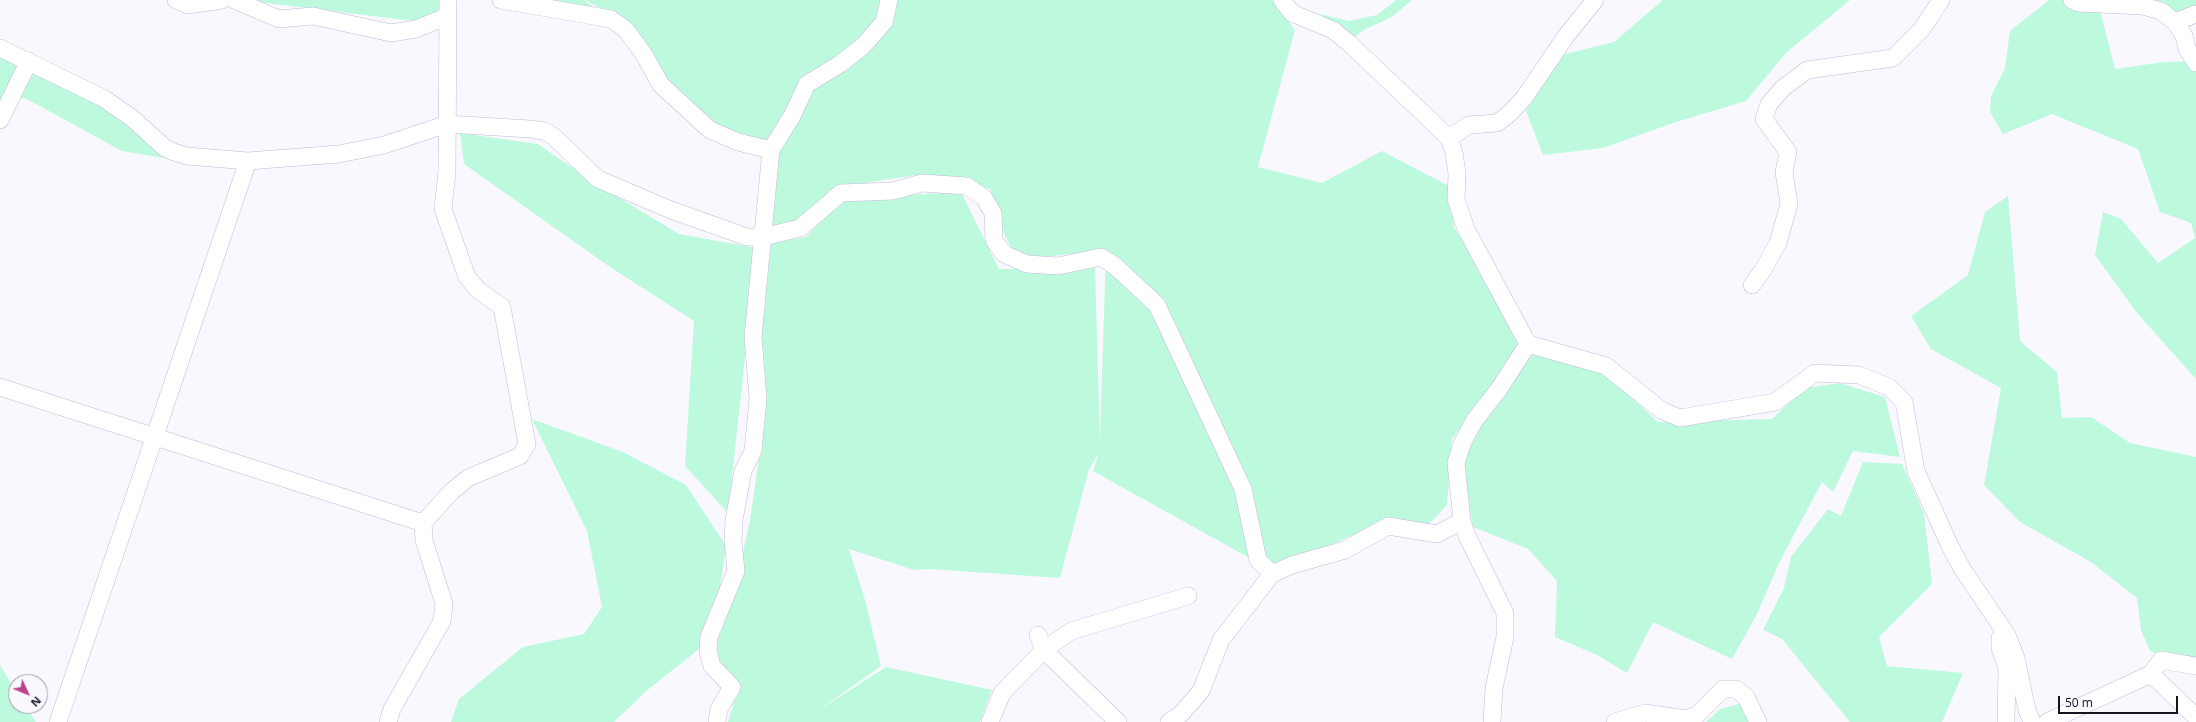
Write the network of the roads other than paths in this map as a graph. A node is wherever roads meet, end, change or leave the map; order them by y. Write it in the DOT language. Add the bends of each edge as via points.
graph roads {
  1 [pos="176,0"];
  2 [pos="222,0"];
  3 [pos="234,0"];
  4 [pos="500,0"];
  5 [pos="889,0"];
  6 [pos="1282,0"];
  7 [pos="1595,0"];
  8 [pos="1941,0"];
  9 [pos="2072,0"];
  10 [pos="448,8"];
  11 [pos="2196,14"];
  12 [pos="2175,22"];
  13 [pos="0,48"];
  14 [pos="29,61"];
  15 [pos="2196,63"];
  16 [pos="0,120"];
  17 [pos="447,124"];
  18 [pos="1449,138"];
  19 [pos="771,150"];
  20 [pos="248,161"];
  21 [pos="764,237"];
  22 [pos="1752,285"];
  23 [pos="1528,344"];
  24 [pos="0,386"];
  25 [pos="155,437"];
  26 [pos="1462,521"];
  27 [pos="423,523"];
  28 [pos="1272,574"];
  29 [pos="1188,596"];
  30 [pos="1998,620"];
  31 [pos="1041,642"];
  32 [pos="2196,666"];
  33 [pos="2151,674"];
  34 [pos="2196,717"];
  35 [pos="1179,719"];
  36 [pos="58,722"];
  37 [pos="388,722"];
  38 [pos="717,722"];
  39 [pos="990,722"];
  40 [pos="1118,722"];
  41 [pos="1492,722"];
  42 [pos="1615,722"];
  43 [pos="1758,722"];
  44 [pos="2006,722"];
  45 [pos="2032,722"];
  46 [pos="2048,722"];
  1 -- 2 [label="street" via="188,5"];
  3 -- 10 [label="street" via="279,19 313,16 391,33 416,29"];
  4 -- 19 [label="street" via="611,19 626,30 661,85 710,130 738,142"];
  5 -- 19 [label="street" via="884,22 863,46 807,84 792,116"];
  6 -- 18 [label="street" via="1292,12 1333,30 1350,44"];
  7 -- 18 [label="street" via="1562,42 1524,98 1509,114 1497,123 1469,125"];
  8 -- 22 [label="street" via="1922,29 1893,58 1807,70 1783,88 1769,104 1764,118 1788,152 1784,172 1789,204 1778,243"];
  9 -- 12 [label="street" via="2078,3 2142,6 2161,11"];
  10 -- 17 [label="street"];
  11 -- 12 [label="street"];
  12 -- 15 [label="street" via="2184,36 2186,50"];
  13 -- 14 [label="street"];
  14 -- 16 [label="street"];
  14 -- 20 [label="street" via="103,98 174,152 187,156"];
  17 -- 20 [label="street" via="384,145 339,154"];
  17 -- 21 [label="street" via="544,131 553,136 598,179 671,210 747,237"];
  17 -- 27 [label="street" via="447,171 443,209 467,277 478,290 502,307 527,444 520,456 468,478 451,492"];
  18 -- 23 [label="street" via="1457,174 1456,199 1466,229"];
  19 -- 21 [label="street"];
  20 -- 25 [label="street"];
  21 -- 28 [label="street" via="800,228 840,193 893,191 922,183 967,186 984,198 993,213 994,240 1004,254 1027,264 1058,266 1101,257 1115,266 1157,306 1243,489 1258,560"];
  21 -- 38 [label="street" via="753,337 758,399 753,451 743,471 734,520 736,571 709,637 708,651 712,666 732,687 718,709"];
  23 -- 26 [label="street" via="1500,389 1474,421 1462,444 1456,463"];
  23 -- 30 [label="street" via="1606,366 1661,410 1680,418 1775,402 1815,373 1859,375 1889,386 1904,402 1916,472 1950,546 1963,570"];
  24 -- 25 [label="street"];
  25 -- 27 [label="street"];
  25 -- 36 [label="street"];
  26 -- 28 [label="street" via="1437,534 1388,526 1345,550 1292,565"];
  26 -- 41 [label="street" via="1505,613 1505,637 1494,688"];
  27 -- 37 [label="street" via="424,540 444,604 442,621 392,709"];
  28 -- 35 [label="street" via="1221,640 1201,691"];
  29 -- 31 [label="street"];
  30 -- 44 [label="street" via="2000,648 2007,668"];
  30 -- 45 [label="street" via="2016,658"];
  31 -- 39 [label="street" via="1002,693"];
  31 -- 40 [label="street"];
  32 -- 33 [label="street" via="2161,660"];
  33 -- 34 [label="street"];
  33 -- 46 [label="street"];
  42 -- 43 [label="street" via="1645,714 1686,719 1697,715 1723,689 1736,689 1746,697"];
}
